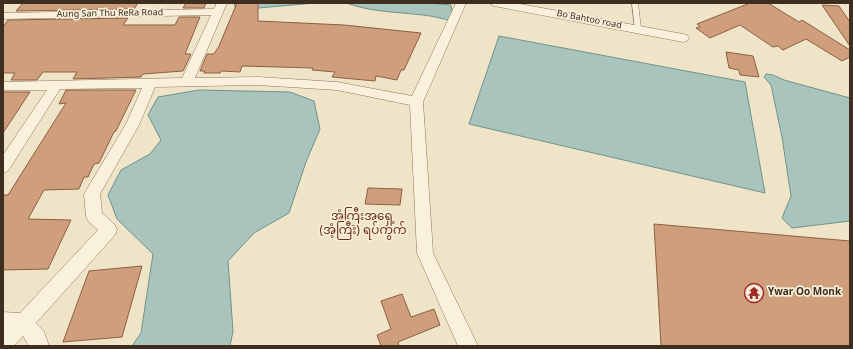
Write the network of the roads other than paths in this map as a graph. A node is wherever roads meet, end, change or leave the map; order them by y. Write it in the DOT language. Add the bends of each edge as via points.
graph roads {
  1 [pos="461,3"];
  2 [pos="494,3"];
  3 [pos="635,3"];
  4 [pos="219,8"];
  5 [pos="4,11"];
  6 [pos="638,29"];
  7 [pos="683,38"];
  8 [pos="151,83"];
  9 [pos="186,83"];
  10 [pos="3,86"];
  11 [pos="56,86"];
  12 [pos="416,102"];
  13 [pos="3,167"];
  14 [pos="3,321"];
  15 [pos="24,323"];
  16 [pos="3,343"];
  17 [pos="464,345"];
  18 [pos="40,346"];
  1 -- 12 [label="street"];
  2 -- 6 [label="street, Bo Bahtoo road"];
  3 -- 6 [label="lane"];
  4 -- 5 [label="street, Aung San Thu ReRa Road"];
  4 -- 9 [label="street"];
  6 -- 7 [label="street, Bo Bahtoo road"];
  8 -- 9 [label="street"];
  8 -- 11 [label="street"];
  8 -- 15 [label="street" via="132,125 92,194 94,216 109,230"];
  9 -- 12 [label="street" via="258,81 337,86"];
  10 -- 11 [label="street"];
  11 -- 13 [label="street"];
  12 -- 17 [label="street" via="425,253"];
  14 -- 15 [label="street"];
  15 -- 16 [label="street"];
  15 -- 18 [label="street" via="37,338"];
}
